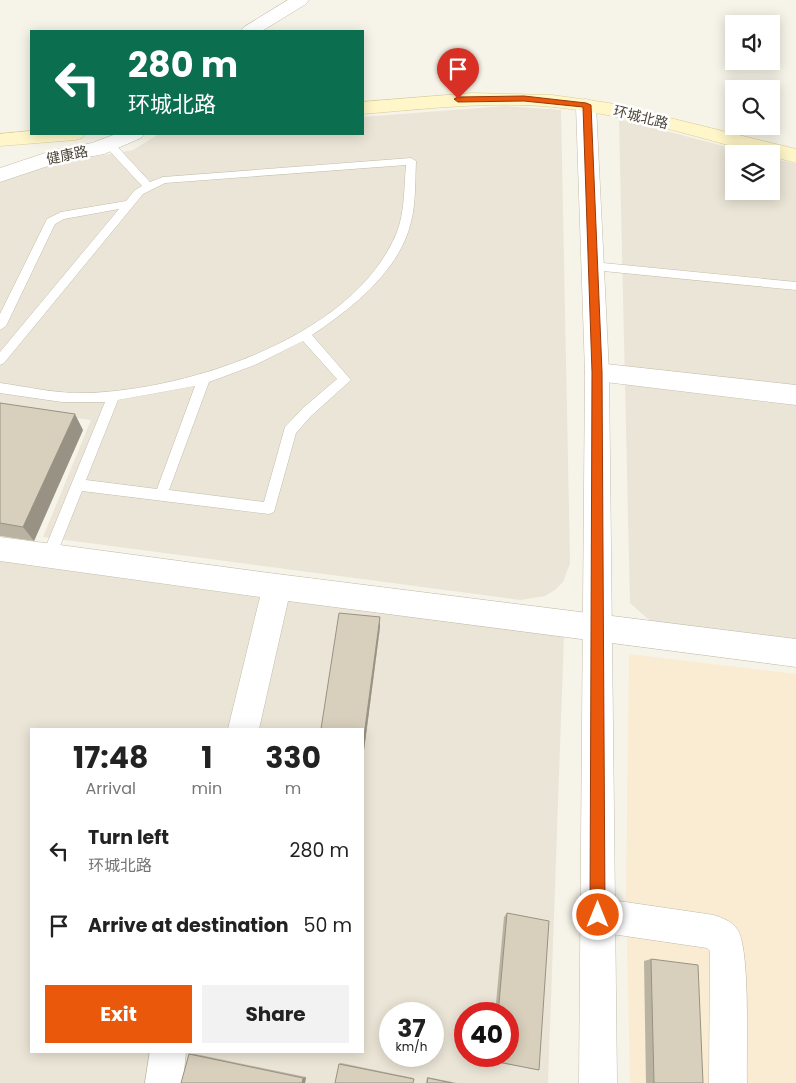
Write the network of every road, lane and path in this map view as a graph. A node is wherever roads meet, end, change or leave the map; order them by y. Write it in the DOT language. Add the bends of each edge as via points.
graph roads {
  1 [pos="300,0"];
  2 [pos="252,30"];
  3 [pos="586,105"];
  4 [pos="364,108"];
  5 [pos="62,135"];
  6 [pos="132,135"];
  7 [pos="0,140"];
  8 [pos="109,144"];
  9 [pos="796,156"];
  10 [pos="0,175"];
  11 [pos="148,187"];
  12 [pos="129,204"];
  13 [pos="593,266"];
  14 [pos="796,286"];
  15 [pos="0,326"];
  16 [pos="304,334"];
  17 [pos="3,351"];
  18 [pos="597,372"];
  19 [pos="204,379"];
  20 [pos="0,388"];
  21 [pos="796,395"];
  22 [pos="113,396"];
  23 [pos="78,485"];
  24 [pos="161,495"];
  25 [pos="0,549"];
  26 [pos="49,556"];
  27 [pos="277,587"];
  28 [pos="597,628"];
  29 [pos="796,653"];
  30 [pos="243,728"];
  31 [pos="598,915"];
  32 [pos="168,1053"];
  33 [pos="728,1082"];
  34 [pos="164,1083"];
  35 [pos="598,1083"];
  1 -- 2 [label="street"];
  3 -- 4 [label="main road, 环城北路" via="498,98"];
  3 -- 9 [label="main road, 环城北路"];
  3 -- 13 [label="street"];
  5 -- 7 [label="main road"];
  6 -- 8 [label="street, 健康路"];
  8 -- 10 [label="street, 健康路" via="46,159"];
  8 -- 11 [label="lane"];
  11 -- 12 [label="lane"];
  11 -- 16 [label="lane" via="163,180 412,161 407,217 403,232 386,263 352,299"];
  12 -- 15 [label="lane" via="60,216 51,222"];
  12 -- 17 [label="lane"];
  13 -- 14 [label="lane"];
  13 -- 18 [label="street"];
  16 -- 19 [label="lane" via="258,358"];
  16 -- 24 [label="lane" via="345,380 306,412 290,431 269,508"];
  18 -- 21 [label="street"];
  18 -- 28 [label="street"];
  19 -- 22 [label="lane"];
  19 -- 24 [label="lane"];
  20 -- 22 [label="lane" via="72,398"];
  22 -- 23 [label="lane"];
  23 -- 24 [label="lane"];
  23 -- 26 [label="lane"];
  25 -- 26 [label="street"];
  26 -- 27 [label="street"];
  27 -- 28 [label="street"];
  27 -- 30 [label="street"];
  28 -- 29 [label="street"];
  28 -- 31 [label="street"];
  31 -- 33 [label="street" via="714,932 725,941 728,952"];
  31 -- 35 [label="street"];
  32 -- 34 [label="street"];
}
